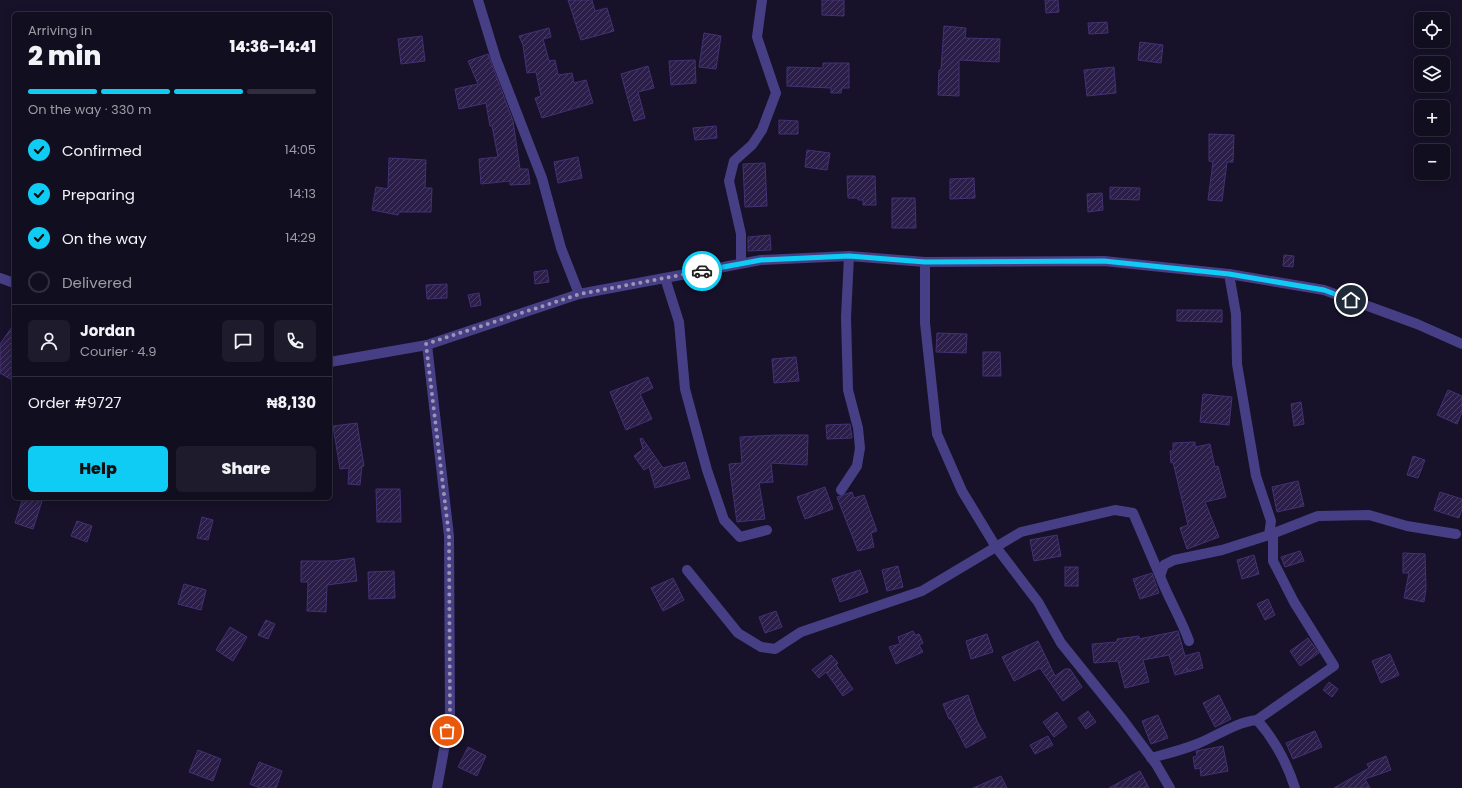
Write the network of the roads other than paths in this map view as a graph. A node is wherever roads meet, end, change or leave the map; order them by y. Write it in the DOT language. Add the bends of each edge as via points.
graph roads {
  1 [pos="478,0"];
  2 [pos="762,0"];
  3 [pos="849,256"];
  4 [pos="925,262"];
  5 [pos="741,264"];
  6 [pos="1229,274"];
  7 [pos="0,278"];
  8 [pos="665,278"];
  9 [pos="12,282"];
  10 [pos="580,294"];
  11 [pos="426,344"];
  12 [pos="1462,344"];
  13 [pos="332,362"];
  14 [pos="841,490"];
  15 [pos="767,530"];
  16 [pos="1271,534"];
  17 [pos="1456,534"];
  18 [pos="996,547"];
  19 [pos="687,570"];
  20 [pos="1160,576"];
  21 [pos="1189,641"];
  22 [pos="1258,720"];
  23 [pos="1151,758"];
  24 [pos="437,788"];
  25 [pos="1170,788"];
  26 [pos="1295,788"];
  1 -- 10 [label="street" via="496,59 542,178 561,248"];
  2 -- 5 [label="street" via="757,37 776,93 762,130 752,145 734,161 729,181 741,234"];
  3 -- 4 [label="street"];
  3 -- 5 [label="street" via="761,260"];
  3 -- 14 [label="street" via="846,317 848,390 858,428 860,448 857,466"];
  4 -- 6 [label="street" via="1104,261"];
  4 -- 18 [label="street" via="925,323 936,434 962,491"];
  5 -- 8 [label="street"];
  6 -- 12 [label="street" via="1324,290 1417,324"];
  6 -- 16 [label="street" via="1236,314 1237,364 1256,476 1270,521"];
  7 -- 9 [label="street"];
  8 -- 10 [label="street"];
  8 -- 15 [label="street" via="679,322 685,389 707,470 724,520 740,538"];
  10 -- 11 [label="street"];
  11 -- 13 [label="street"];
  11 -- 24 [label="street" via="449,536 450,717"];
  16 -- 17 [label="street" via="1318,516 1369,515 1407,526"];
  16 -- 20 [label="street" via="1222,550 1174,560 1164,566"];
  16 -- 22 [label="street" via="1273,561 1294,602 1334,666"];
  18 -- 19 [label="street" via="922,590 801,632 775,648 761,647 738,633"];
  18 -- 20 [label="street" via="1021,532 1115,510 1133,513"];
  18 -- 23 [label="street" via="1038,602 1061,643"];
  20 -- 21 [label="street" via="1168,597 1183,622"];
  22 -- 23 [label="street" via="1244,721 1195,745"];
  22 -- 26 [label="street" via="1272,736"];
  23 -- 25 [label="street"];
}
